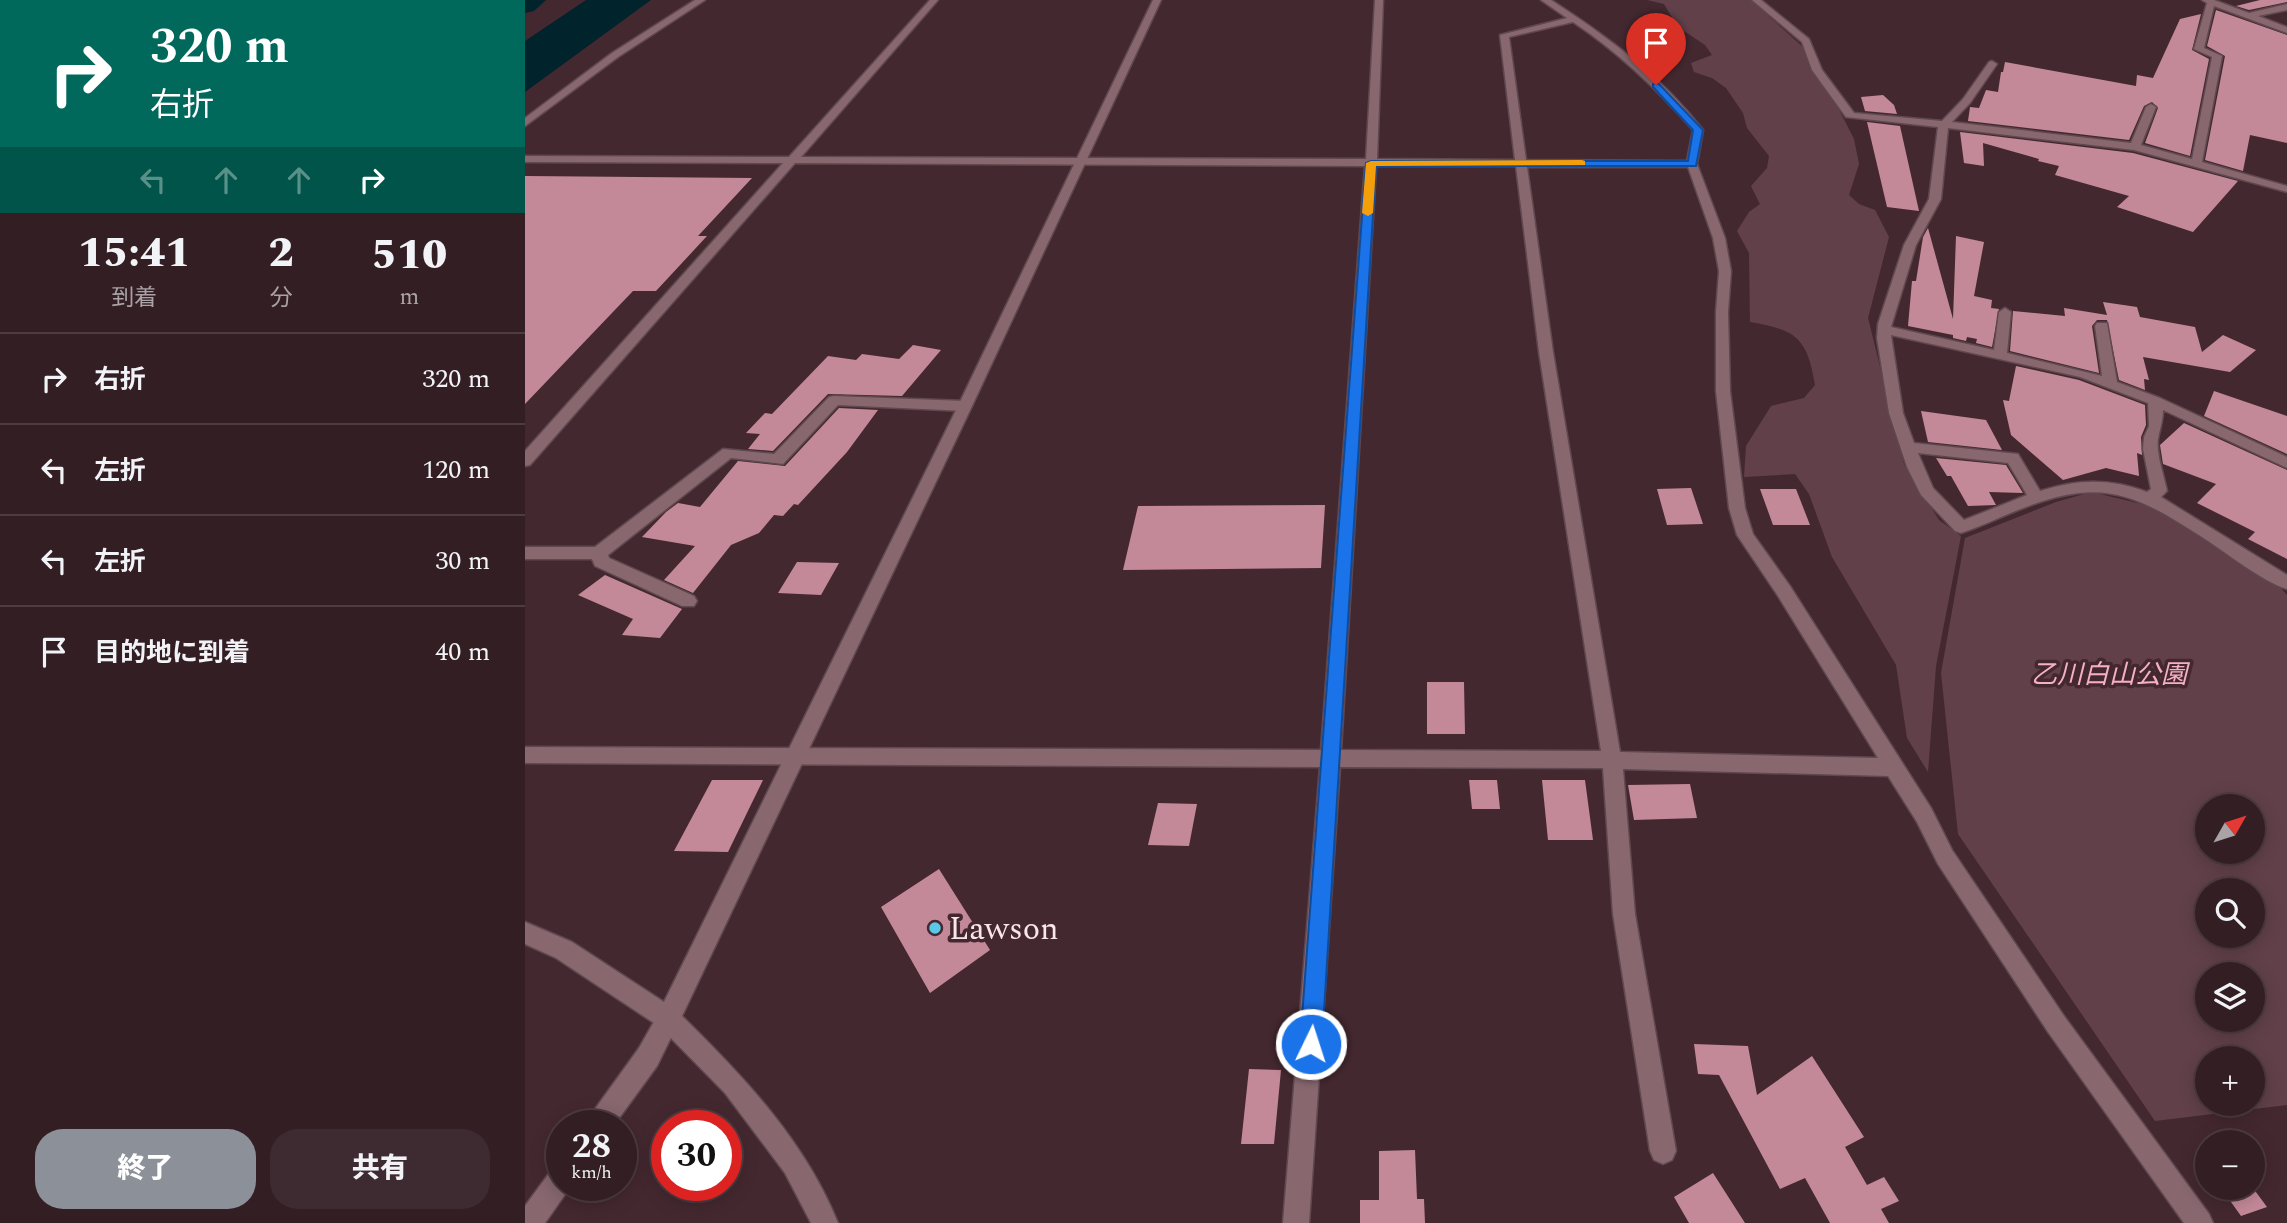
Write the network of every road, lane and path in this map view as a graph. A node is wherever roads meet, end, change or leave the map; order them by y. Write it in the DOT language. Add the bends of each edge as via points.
graph roads {
  1 [pos="701,0"];
  2 [pos="934,0"];
  3 [pos="1157,0"];
  4 [pos="1379,0"];
  5 [pos="1545,0"];
  6 [pos="1756,0"];
  7 [pos="2208,1"];
  8 [pos="2287,7"];
  9 [pos="2248,16"];
  10 [pos="1574,19"];
  11 [pos="2287,30"];
  12 [pos="1992,64"];
  13 [pos="2151,107"];
  14 [pos="525,123"];
  15 [pos="1944,124"];
  16 [pos="2135,147"];
  17 [pos="525,159"];
  18 [pos="790,162"];
  19 [pos="1080,162"];
  20 [pos="2197,162"];
  21 [pos="1371,163"];
  22 [pos="1520,163"];
  23 [pos="1692,164"];
  24 [pos="2287,189"];
  25 [pos="2005,312"];
  26 [pos="2102,326"];
  27 [pos="1885,330"];
  28 [pos="2000,355"];
  29 [pos="2110,382"];
  30 [pos="2155,401"];
  31 [pos="965,406"];
  32 [pos="1908,447"];
  33 [pos="525,461"];
  34 [pos="2287,463"];
  35 [pos="2150,498"];
  36 [pos="2037,499"];
  37 [pos="525,553"];
  38 [pos="599,554"];
  39 [pos="2287,583"];
  40 [pos="688,601"];
  41 [pos="525,755"];
  42 [pos="796,758"];
  43 [pos="1329,760"];
  44 [pos="1612,760"];
  45 [pos="1892,767"];
  46 [pos="525,933"];
  47 [pos="668,1019"];
  48 [pos="610,1110"];
  49 [pos="1663,1151"];
  50 [pos="546,1199"];
  51 [pos="529,1223"];
  52 [pos="825,1223"];
  53 [pos="1296,1223"];
  54 [pos="2200,1223"];
  1 -- 14 [label="street" via="615,55"];
  2 -- 18 [label="street"];
  3 -- 19 [label="street"];
  4 -- 21 [label="street"];
  5 -- 10 [label="street"];
  6 -- 15 [label="street" via="1806,41 1817,69 1850,115"];
  7 -- 9 [label="street"];
  7 -- 20 [label="street" via="2199,49 2217,56"];
  8 -- 9 [label="street"];
  9 -- 11 [label="street"];
  10 -- 22 [label="street" via="1504,35"];
  10 -- 23 [label="street" via="1608,41 1692,120 1698,130"];
  12 -- 15 [label="street" via="1967,101"];
  13 -- 16 [label="street"];
  15 -- 16 [label="street"];
  15 -- 27 [label="street" via="1935,199 1910,245"];
  16 -- 20 [label="street"];
  17 -- 18 [label="street"];
  18 -- 19 [label="street"];
  18 -- 33 [label="street"];
  19 -- 21 [label="street"];
  19 -- 31 [label="street"];
  20 -- 24 [label="street"];
  21 -- 22 [label="street"];
  21 -- 43 [label="street"];
  22 -- 23 [label="street"];
  22 -- 44 [label="street"];
  23 -- 45 [label="street" via="1719,238 1725,271 1723,391 1737,508 1745,535"];
  25 -- 28 [label="street"];
  26 -- 29 [label="street"];
  27 -- 28 [label="street"];
  27 -- 32 [label="street" via="1896,412"];
  28 -- 29 [label="street"];
  29 -- 30 [label="street"];
  30 -- 34 [label="street"];
  30 -- 35 [label="street" via="2151,449 2159,491"];
  31 -- 38 [label="street" via="834,400 778,460 728,453"];
  31 -- 42 [label="street"];
  32 -- 36 [label="street" via="2013,458"];
  32 -- 36 [label="street" via="1927,491 1961,527"];
  35 -- 36 [label="street" via="2085,485"];
  35 -- 39 [label="street"];
  37 -- 38 [label="street"];
  38 -- 40 [label="street" via="601,562"];
  41 -- 42 [label="street"];
  42 -- 43 [label="street"];
  42 -- 47 [label="street"];
  43 -- 44 [label="street"];
  43 -- 53 [label="street"];
  44 -- 45 [label="street"];
  44 -- 49 [label="street" via="1624,914"];
  45 -- 54 [label="street" via="1945,857 2056,1024"];
  46 -- 47 [label="street" via="564,950"];
  47 -- 48 [label="street"];
  47 -- 52 [label="street" via="734,1084 795,1164"];
  50 -- 51 [label="street"];
}
